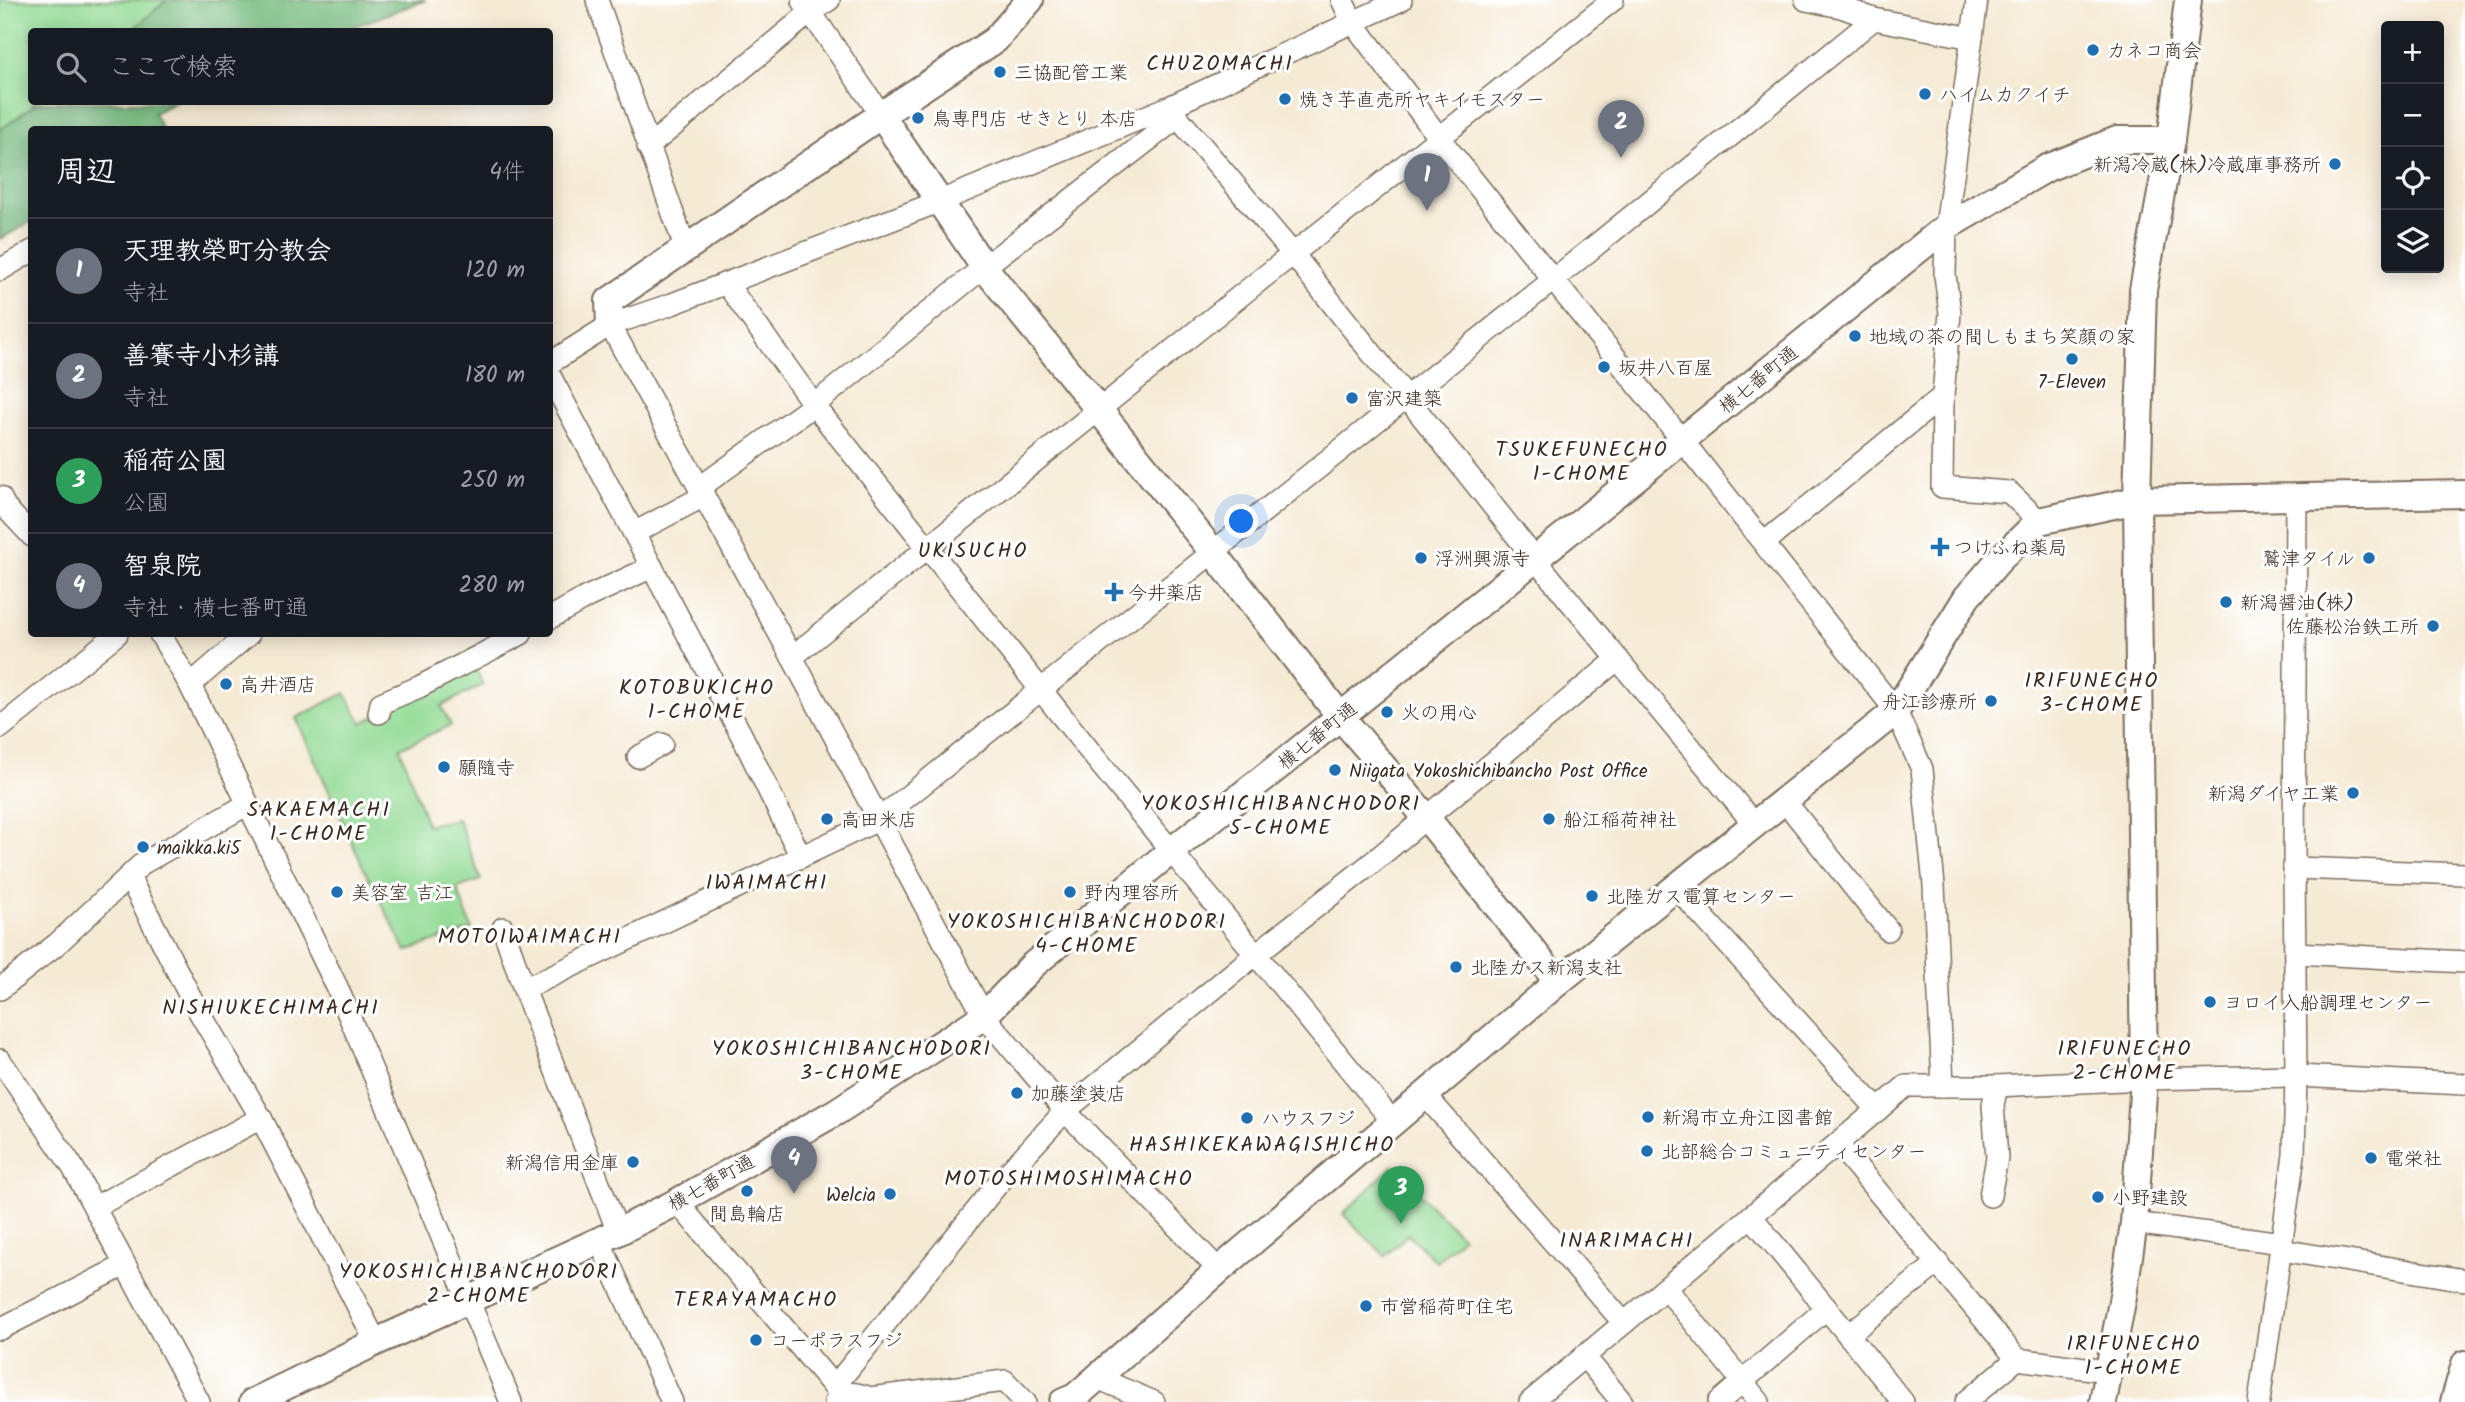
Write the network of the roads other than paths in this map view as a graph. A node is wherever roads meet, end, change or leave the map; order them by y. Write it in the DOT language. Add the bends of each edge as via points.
graph roads {
  1 [pos="597,0"];
  2 [pos="1030,0"];
  3 [pos="1342,0"];
  4 [pos="1401,0"];
  5 [pos="1613,0"];
  6 [pos="1806,0"];
  7 [pos="1977,0"];
  8 [pos="2188,0"];
  9 [pos="814,4"];
  10 [pos="1842,4"];
  11 [pos="1874,19"];
  12 [pos="1352,21"];
  13 [pos="1972,38"];
  14 [pos="1173,112"];
  15 [pos="881,115"];
  16 [pos="1440,139"];
  17 [pos="2171,139"];
  18 [pos="648,147"];
  19 [pos="938,202"];
  20 [pos="1946,227"];
  21 [pos="686,250"];
  22 [pos="28,253"];
  23 [pos="1293,254"];
  24 [pos="984,267"];
  25 [pos="0,270"];
  26 [pos="1553,280"];
  27 [pos="726,283"];
  28 [pos="610,325"];
  29 [pos="553,361"];
  30 [pos="553,382"];
  31 [pos="1407,396"];
  32 [pos="1944,396"];
  33 [pos="814,405"];
  34 [pos="1099,411"];
  35 [pos="1682,440"];
  36 [pos="701,492"];
  37 [pos="2465,494"];
  38 [pos="0,498"];
  39 [pos="2296,498"];
  40 [pos="2137,500"];
  41 [pos="2039,521"];
  42 [pos="28,532"];
  43 [pos="634,533"];
  44 [pos="1764,543"];
  45 [pos="929,548"];
  46 [pos="1213,552"];
  47 [pos="1535,559"];
  48 [pos="652,567"];
  49 [pos="553,616"];
  50 [pos="113,637"];
  51 [pos="162,637"];
  52 [pos="246,637"];
  53 [pos="515,637"];
  54 [pos="792,657"];
  55 [pos="1618,659"];
  56 [pos="190,685"];
  57 [pos="1042,689"];
  58 [pos="1896,711"];
  59 [pos="379,713"];
  60 [pos="1340,716"];
  61 [pos="0,728"];
  62 [pos="662,744"];
  63 [pos="638,757"];
  64 [pos="1783,800"];
  65 [pos="248,804"];
  66 [pos="1426,817"];
  67 [pos="878,820"];
  68 [pos="1754,824"];
  69 [pos="1171,851"];
  70 [pos="801,857"];
  71 [pos="2294,868"];
  72 [pos="2465,874"];
  73 [pos="129,877"];
  74 [pos="1676,887"];
  75 [pos="503,928"];
  76 [pos="1888,930"];
  77 [pos="2296,953"];
  78 [pos="1256,954"];
  79 [pos="2465,962"];
  80 [pos="1558,982"];
  81 [pos="0,989"];
  82 [pos="524,989"];
  83 [pos="984,1016"];
  84 [pos="0,1060"];
  85 [pos="2296,1076"];
  86 [pos="2144,1079"];
  87 [pos="2465,1084"];
  88 [pos="1943,1086"];
  89 [pos="1997,1086"];
  90 [pos="1425,1095"];
  91 [pos="1878,1110"];
  92 [pos="1065,1111"];
  93 [pos="261,1118"];
  94 [pos="1392,1122"];
  95 [pos="1838,1144"];
  96 [pos="1990,1196"];
  97 [pos="677,1202"];
  98 [pos="94,1207"];
  99 [pos="1751,1216"];
  100 [pos="2134,1223"];
  101 [pos="608,1236"];
  102 [pos="2281,1246"];
  103 [pos="1938,1264"];
  104 [pos="125,1265"];
  105 [pos="1219,1270"];
  106 [pos="2465,1280"];
  107 [pos="1666,1287"];
  108 [pos="468,1300"];
  109 [pos="1827,1308"];
  110 [pos="1624,1323"];
  111 [pos="0,1329"];
  112 [pos="1848,1335"];
  113 [pos="376,1342"];
  114 [pos="1584,1356"];
  115 [pos="2017,1359"];
  116 [pos="2465,1364"];
  117 [pos="2107,1371"];
  118 [pos="1097,1378"];
  119 [pos="1742,1381"];
  120 [pos="837,1395"];
  121 [pos="1072,1400"];
  122 [pos="199,1402"];
  123 [pos="253,1402"];
  124 [pos="511,1402"];
  125 [pos="672,1402"];
  126 [pos="1025,1402"];
  127 [pos="1154,1402"];
  128 [pos="1530,1402"];
  129 [pos="1622,1402"];
  130 [pos="1719,1402"];
  131 [pos="1759,1402"];
  132 [pos="1902,1402"];
  133 [pos="1966,1402"];
  134 [pos="2103,1402"];
  135 [pos="2259,1402"];
  136 [pos="2454,1402"];
  1 -- 18 [label="street"];
  2 -- 15 [label="street" via="995,40"];
  3 -- 12 [label="street"];
  4 -- 12 [label="street"];
  5 -- 16 [label="street"];
  6 -- 10 [label="street"];
  7 -- 13 [label="street"];
  8 -- 17 [label="street"];
  9 -- 15 [label="street"];
  9 -- 18 [label="street"];
  10 -- 11 [label="street"];
  11 -- 13 [label="street"];
  11 -- 26 [label="street"];
  12 -- 14 [label="street"];
  12 -- 16 [label="street"];
  13 -- 20 [label="street"];
  14 -- 19 [label="street"];
  14 -- 23 [label="street"];
  14 -- 24 [label="street"];
  15 -- 19 [label="street"];
  15 -- 21 [label="street"];
  16 -- 23 [label="street"];
  16 -- 26 [label="street"];
  17 -- 20 [label="street, 横七番町通" via="2117,140 2047,168"];
  17 -- 40 [label="street" via="2143,290"];
  18 -- 21 [label="street"];
  19 -- 24 [label="street"];
  19 -- 27 [label="street"];
  20 -- 32 [label="street" via="1950,313"];
  20 -- 35 [label="street, 横七番町通"];
  21 -- 28 [label="street" via="610,301"];
  22 -- 25 [label="street"];
  23 -- 31 [label="street"];
  23 -- 34 [label="street"];
  24 -- 33 [label="street"];
  24 -- 34 [label="street"];
  26 -- 31 [label="street"];
  26 -- 35 [label="street"];
  27 -- 28 [label="street"];
  27 -- 33 [label="street"];
  28 -- 29 [label="street"];
  28 -- 36 [label="street"];
  30 -- 43 [label="street"];
  31 -- 46 [label="street"];
  31 -- 47 [label="street"];
  32 -- 41 [label="street" via="1942,487 2009,492"];
  32 -- 44 [label="street"];
  33 -- 36 [label="street"];
  33 -- 45 [label="street"];
  34 -- 45 [label="street"];
  34 -- 46 [label="street"];
  35 -- 44 [label="street"];
  35 -- 47 [label="street, 横七番町通"];
  36 -- 43 [label="street"];
  36 -- 54 [label="street"];
  37 -- 39 [label="street"];
  38 -- 42 [label="street"];
  39 -- 40 [label="street"];
  39 -- 71 [label="street"];
  40 -- 41 [label="street"];
  40 -- 86 [label="street"];
  41 -- 58 [label="street" via="1967,597"];
  43 -- 48 [label="street"];
  44 -- 58 [label="street"];
  45 -- 54 [label="street"];
  45 -- 57 [label="street"];
  46 -- 57 [label="street"];
  46 -- 60 [label="street"];
  47 -- 55 [label="street"];
  47 -- 60 [label="street, 横七番町通"];
  48 -- 49 [label="street"];
  48 -- 70 [label="street"];
  50 -- 61 [label="street"];
  51 -- 56 [label="street"];
  52 -- 56 [label="street"];
  53 -- 59 [label="street" via="382,703"];
  54 -- 67 [label="street"];
  55 -- 66 [label="street"];
  55 -- 68 [label="street"];
  56 -- 65 [label="street"];
  57 -- 67 [label="street"];
  57 -- 69 [label="street"];
  58 -- 64 [label="street"];
  58 -- 88 [label="street" via="1922,769 1934,885"];
  60 -- 66 [label="street"];
  60 -- 69 [label="street, 横七番町通"];
  62 -- 63 [label="street"];
  64 -- 68 [label="street"];
  64 -- 76 [label="street"];
  65 -- 73 [label="street" via="144,863"];
  65 -- 108 [label="street" via="337,987"];
  66 -- 78 [label="street"];
  66 -- 80 [label="street"];
  67 -- 70 [label="street"];
  67 -- 83 [label="street"];
  68 -- 74 [label="street"];
  69 -- 78 [label="street"];
  69 -- 83 [label="street, 横七番町通" via="1033,965"];
  70 -- 82 [label="street"];
  71 -- 72 [label="street"];
  71 -- 77 [label="street"];
  73 -- 81 [label="street"];
  73 -- 93 [label="street" via="190,996"];
  74 -- 80 [label="street"];
  74 -- 91 [label="street"];
  75 -- 82 [label="street"];
  77 -- 79 [label="street"];
  77 -- 85 [label="street"];
  78 -- 92 [label="street"];
  78 -- 94 [label="street"];
  80 -- 90 [label="street"];
  82 -- 101 [label="street"];
  83 -- 92 [label="street"];
  83 -- 97 [label="street, 横七番町通" via="836,1112"];
  84 -- 98 [label="street" via="72,1166"];
  85 -- 86 [label="street"];
  85 -- 87 [label="street"];
  85 -- 102 [label="street" via="2294,1155"];
  86 -- 89 [label="street"];
  86 -- 100 [label="street"];
  88 -- 89 [label="street"];
  88 -- 91 [label="street" via="1906,1086"];
  89 -- 96 [label="street" via="1993,1105 1997,1158"];
  90 -- 94 [label="street"];
  90 -- 110 [label="street"];
  91 -- 95 [label="street"];
  92 -- 105 [label="street"];
  92 -- 120 [label="street" via="997,1185"];
  93 -- 98 [label="street"];
  93 -- 113 [label="street"];
  94 -- 105 [label="street"];
  95 -- 99 [label="street"];
  95 -- 103 [label="street"];
  97 -- 101 [label="street, 横七番町通"];
  97 -- 120 [label="street"];
  98 -- 104 [label="street"];
  99 -- 107 [label="street"];
  99 -- 109 [label="street"];
  100 -- 102 [label="street"];
  100 -- 117 [label="street"];
  101 -- 108 [label="street, 横七番町通"];
  101 -- 125 [label="street"];
  102 -- 106 [label="street"];
  102 -- 135 [label="street"];
  103 -- 112 [label="street"];
  103 -- 115 [label="street"];
  104 -- 111 [label="street"];
  104 -- 122 [label="street"];
  105 -- 118 [label="street"];
  107 -- 110 [label="street"];
  107 -- 119 [label="street"];
  108 -- 113 [label="street, 横七番町通"];
  108 -- 124 [label="street"];
  109 -- 112 [label="street"];
  109 -- 119 [label="street"];
  110 -- 114 [label="street"];
  112 -- 132 [label="street"];
  113 -- 123 [label="street, 横七番町通"];
  114 -- 128 [label="street"];
  114 -- 129 [label="street"];
  115 -- 117 [label="street"];
  115 -- 133 [label="street"];
  116 -- 136 [label="street"];
  117 -- 134 [label="street"];
  118 -- 121 [label="street"];
  118 -- 127 [label="street"];
  119 -- 130 [label="street"];
  119 -- 131 [label="street"];
  120 -- 126 [label="street" via="853,1392 870,1398 1005,1381"];
}
